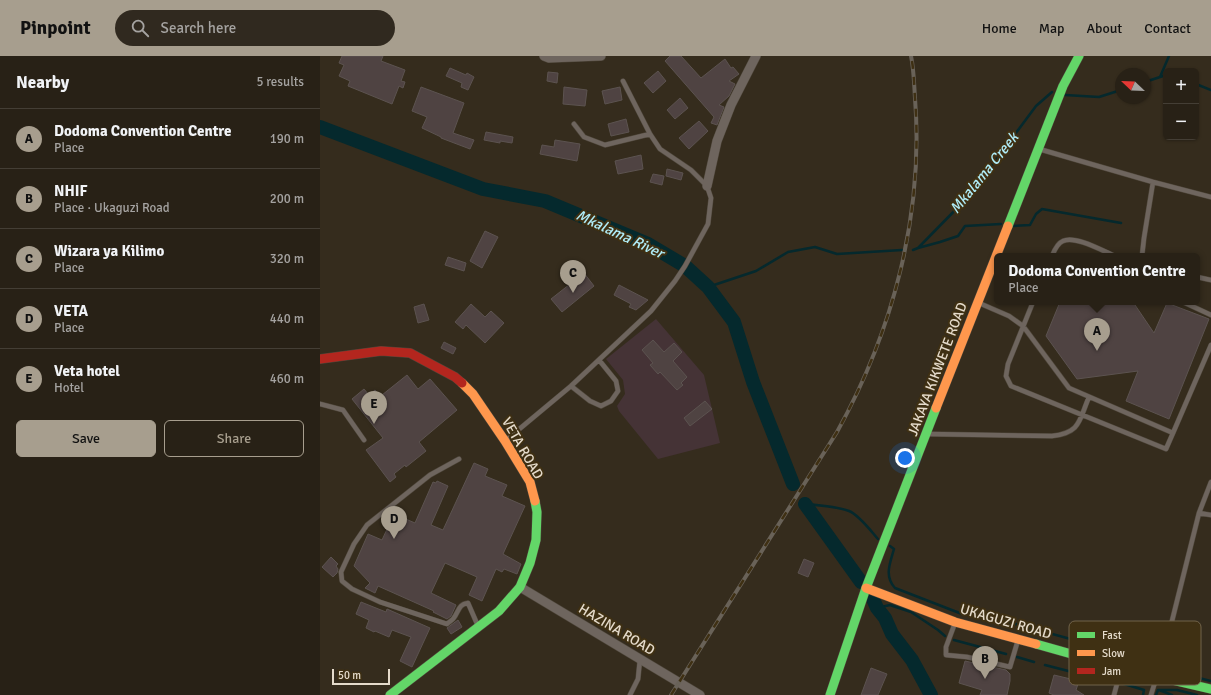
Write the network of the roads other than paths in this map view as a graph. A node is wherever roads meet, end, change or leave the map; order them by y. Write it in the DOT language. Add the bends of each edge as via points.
graph roads {
  1 [pos="544,56"];
  2 [pos="601,56"];
  3 [pos="756,56"];
  4 [pos="1079,56"];
  5 [pos="623,81"];
  6 [pos="574,124"];
  7 [pos="650,134"];
  8 [pos="1038,149"];
  9 [pos="1152,182"];
  10 [pos="706,186"];
  11 [pos="1211,197"];
  12 [pos="999,253"];
  13 [pos="1053,253"];
  14 [pos="1107,253"];
  15 [pos="1142,253"];
  16 [pos="994,266"];
  17 [pos="1200,278"];
  18 [pos="1211,280"];
  19 [pos="978,303"];
  20 [pos="1032,305"];
  21 [pos="1189,305"];
  22 [pos="1211,315"];
  23 [pos="1023,326"];
  24 [pos="1211,345"];
  25 [pos="320,359"];
  26 [pos="599,360"];
  27 [pos="571,386"];
  28 [pos="1089,397"];
  29 [pos="320,404"];
  30 [pos="1082,415"];
  31 [pos="1173,433"];
  32 [pos="926,434"];
  33 [pos="364,440"];
  34 [pos="505,441"];
  35 [pos="459,459"];
  36 [pos="1211,482"];
  37 [pos="1199,513"];
  38 [pos="1211,515"];
  39 [pos="520,586"];
  40 [pos="866,588"];
  41 [pos="1172,621"];
  42 [pos="955,622"];
  43 [pos="478,626"];
  44 [pos="1018,640"];
  45 [pos="1069,654"];
  46 [pos="640,659"];
  47 [pos="1117,685"];
  48 [pos="1154,685"];
  49 [pos="1194,685"];
  50 [pos="1211,689"];
  51 [pos="832,693"];
  52 [pos="390,695"];
  53 [pos="630,695"];
  54 [pos="700,695"];
  55 [pos="1114,695"];
  56 [pos="1151,695"];
  1 -- 2 [label="street"];
  3 -- 10 [label="street" via="717,141"];
  4 -- 8 [label="street, JAKAYA KIKWETE ROAD" via="1063,86"];
  5 -- 7 [label="lane"];
  6 -- 7 [label="lane" via="584,136 606,145"];
  7 -- 10 [label="lane" via="660,149 691,170"];
  8 -- 9 [label="lane"];
  8 -- 12 [label="street, JAKAYA KIKWETE ROAD"];
  9 -- 11 [label="lane"];
  9 -- 15 [label="lane"];
  10 -- 26 [label="lane" via="711,198 708,224 685,266 651,310"];
  13 -- 14 [label="lane" via="1063,241 1074,239"];
  16 -- 19 [label="street, JAKAYA KIKWETE ROAD"];
  17 -- 18 [label="lane"];
  19 -- 23 [label="lane" via="1010,316"];
  19 -- 32 [label="street, JAKAYA KIKWETE ROAD"];
  20 -- 23 [label="lane"];
  21 -- 22 [label="lane"];
  23 -- 28 [label="lane" via="1069,388"];
  23 -- 30 [label="lane" via="1008,364 1006,376 1011,386"];
  24 -- 31 [label="lane"];
  25 -- 34 [label="street, VETA ROAD" via="381,350 410,353 455,377 473,394"];
  26 -- 27 [label="lane"];
  26 -- 27 [label="lane" via="616,380 618,391 611,400 601,406 595,404"];
  27 -- 34 [label="lane"];
  28 -- 30 [label="lane"];
  28 -- 31 [label="lane"];
  29 -- 33 [label="lane" via="343,410"];
  30 -- 31 [label="lane" via="1166,449"];
  30 -- 32 [label="lane" via="1073,431 1058,436"];
  32 -- 40 [label="street, JAKAYA KIKWETE ROAD"];
  34 -- 39 [label="street, VETA ROAD" via="530,482 538,512 536,540"];
  35 -- 43 [label="lane" via="430,475 367,525 341,572 342,580 352,589 380,602 447,624 460,606 468,602"];
  36 -- 37 [label="lane"];
  37 -- 38 [label="lane"];
  37 -- 41 [label="lane"];
  39 -- 43 [label="street, VETA ROAD" via="499,610"];
  39 -- 46 [label="street, HAZINA ROAD"];
  40 -- 42 [label="street, UKAGUZI ROAD"];
  40 -- 51 [label="street, JAKAYA KIKWETE ROAD"];
  42 -- 44 [label="street, UKAGUZI ROAD"];
  42 -- 44 [label="lane" via="946,647 946,655 1010,667"];
  43 -- 52 [label="street, VETA ROAD"];
  44 -- 45 [label="street, UKAGUZI ROAD"];
  46 -- 53 [label="lane" via="638,679"];
  46 -- 54 [label="street, HAZINA ROAD"];
  47 -- 55 [label="lane"];
  48 -- 56 [label="lane"];
  49 -- 50 [label="street, UKAGUZI ROAD"];
}
